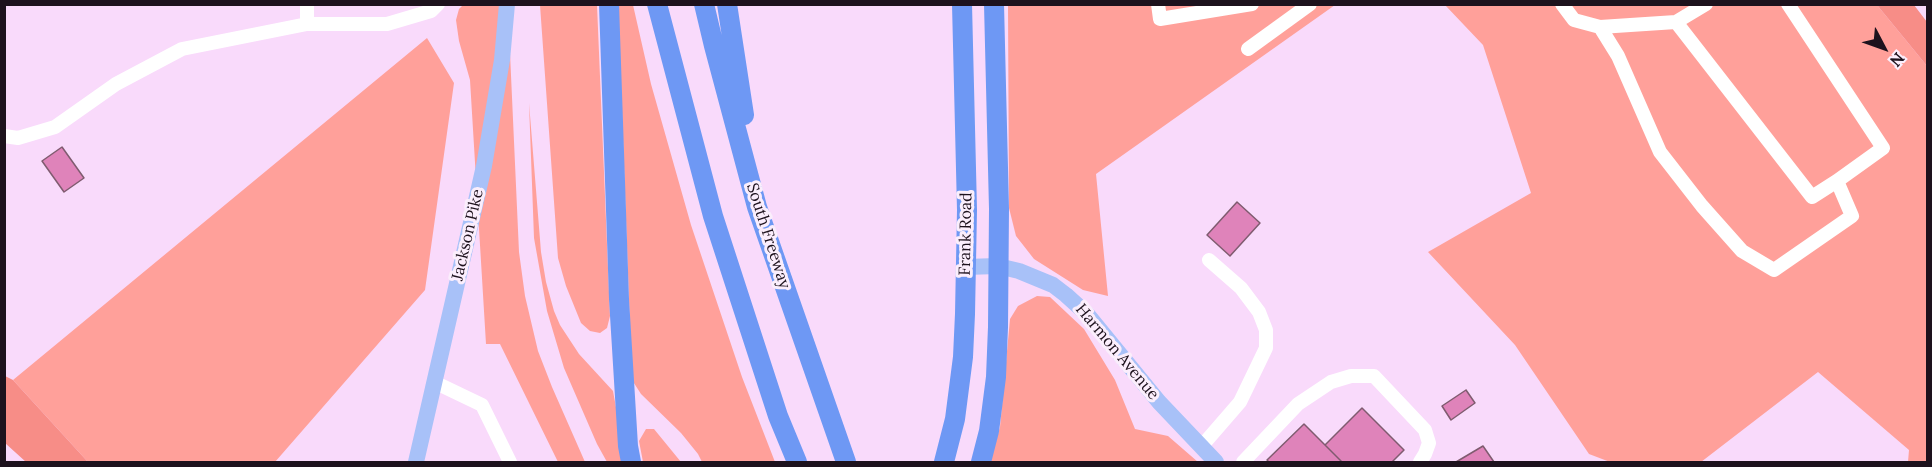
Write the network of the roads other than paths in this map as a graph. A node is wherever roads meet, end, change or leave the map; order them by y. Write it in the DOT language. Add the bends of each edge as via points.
graph roads {
  1 [pos="307,4"];
  2 [pos="438,4"];
  3 [pos="507,4"];
  4 [pos="609,4"];
  5 [pos="657,4"];
  6 [pos="704,4"];
  7 [pos="727,4"];
  8 [pos="962,4"];
  9 [pos="994,4"];
  10 [pos="1158,4"];
  11 [pos="1252,4"];
  12 [pos="1310,4"];
  13 [pos="1562,4"];
  14 [pos="1706,4"];
  15 [pos="1788,4"];
  16 [pos="1676,22"];
  17 [pos="307,24"];
  18 [pos="1600,27"];
  19 [pos="1248,49"];
  20 [pos="4,136"];
  21 [pos="1837,181"];
  22 [pos="757,207"];
  23 [pos="1209,260"];
  24 [pos="998,266"];
  25 [pos="965,267"];
  26 [pos="434,382"];
  27 [pos="1201,447"];
  28 [pos="416,462"];
  29 [pos="510,462"];
  30 [pos="631,462"];
  31 [pos="797,462"];
  32 [pos="846,462"];
  33 [pos="944,462"];
  34 [pos="981,462"];
  35 [pos="1216,462"];
  36 [pos="1243,462"];
  37 [pos="1420,462"];
  1 -- 17 [label="lane"];
  2 -- 17 [label="lane" via="431,11 387,24"];
  3 -- 26 [label="main road, Jackson Pike" via="484,166"];
  4 -- 30 [label="highway" via="619,299"];
  5 -- 31 [label="highway" via="713,216 778,416"];
  6 -- 22 [label="highway, South Freeway"];
  7 -- 22 [label="highway"];
  8 -- 25 [label="highway, Frank Road" via="968,210"];
  9 -- 24 [label="highway, Frank Road"];
  10 -- 11 [label="lane" via="1160,19"];
  12 -- 19 [label="lane"];
  13 -- 18 [label="lane" via="1574,20"];
  14 -- 16 [label="lane"];
  15 -- 21 [label="lane" via="1883,148"];
  16 -- 18 [label="lane"];
  16 -- 21 [label="lane" via="1812,197"];
  17 -- 20 [label="lane" via="182,49 116,84 55,127 18,138"];
  18 -- 21 [label="lane" via="1618,56 1660,152 1742,251 1774,270 1852,216"];
  22 -- 32 [label="highway, South Freeway"];
  23 -- 27 [label="lane" via="1241,288 1259,312 1266,330 1266,348 1240,402"];
  24 -- 25 [label="main road, Harmon Avenue"];
  24 -- 27 [label="main road, Harmon Avenue" via="1053,285 1078,305"];
  24 -- 34 [label="highway, Frank Road" via="996,378"];
  25 -- 33 [label="highway, Frank Road" via="963,357 955,419"];
  26 -- 28 [label="main road, Jackson Pike"];
  26 -- 29 [label="lane" via="482,405"];
  27 -- 35 [label="main road, Harmon Avenue"];
  36 -- 37 [label="lane" via="1298,404 1331,382 1351,376 1374,376 1425,430 1429,443"];
}
